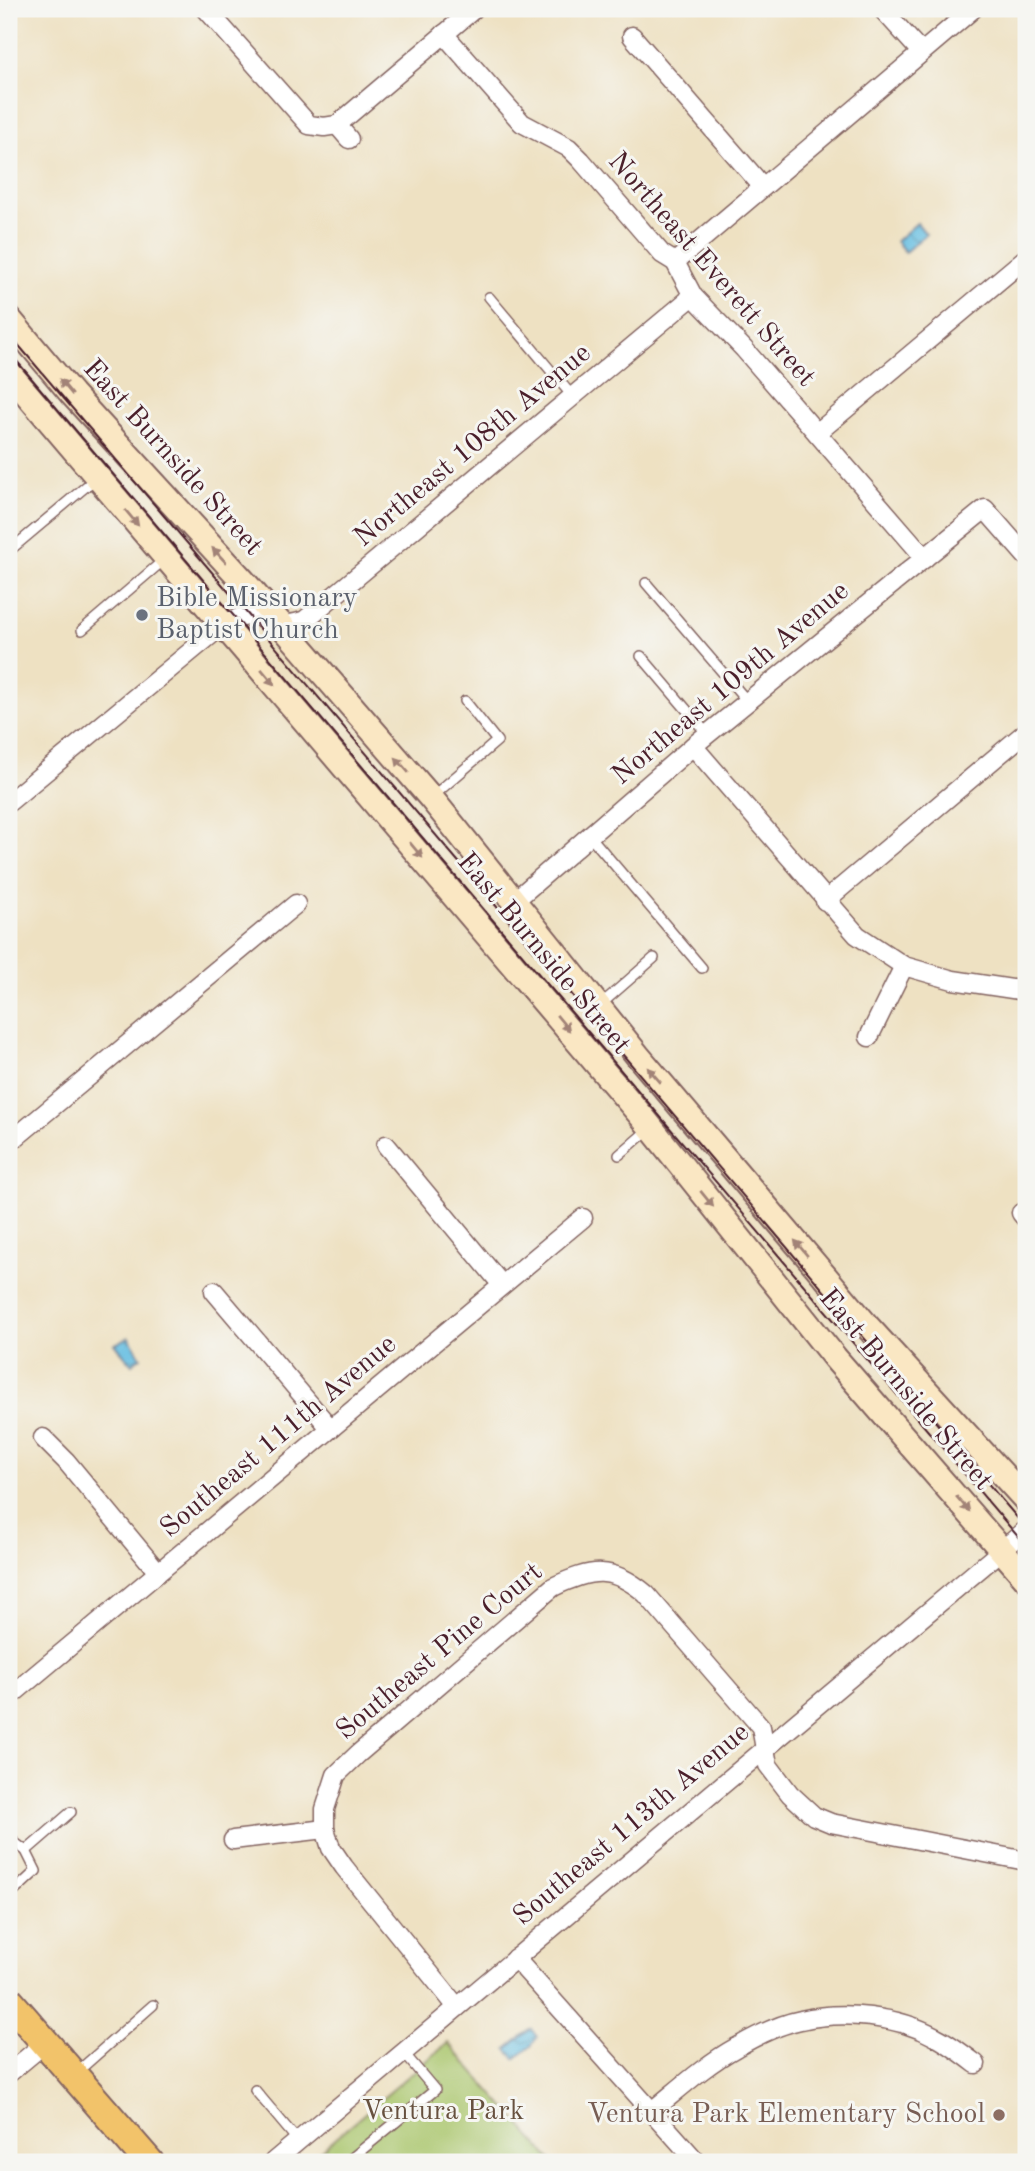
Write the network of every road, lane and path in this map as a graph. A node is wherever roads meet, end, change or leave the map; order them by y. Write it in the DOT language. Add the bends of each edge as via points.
graph roads {
  1 [pos="206,9"];
  2 [pos="474,9"];
  3 [pos="883,9"];
  4 [pos="973,9"];
  5 [pos="444,34"];
  6 [pos="632,36"];
  7 [pos="921,52"];
  8 [pos="337,125"];
  9 [pos="349,139"];
  10 [pos="763,187"];
  11 [pos="1026,258"];
  12 [pos="675,262"];
  13 [pos="693,296"];
  14 [pos="489,297"];
  15 [pos="9,319"];
  16 [pos="15,383"];
  17 [pos="573,397"];
  18 [pos="817,433"];
  19 [pos="98,477"];
  20 [pos="9,551"];
  21 [pos="1026,556"];
  22 [pos="167,558"];
  23 [pos="925,558"];
  24 [pos="646,583"];
  25 [pos="224,624"];
  26 [pos="281,624"];
  27 [pos="82,630"];
  28 [pos="641,656"];
  29 [pos="466,701"];
  30 [pos="748,702"];
  31 [pos="1026,732"];
  32 [pos="708,735"];
  33 [pos="693,746"];
  34 [pos="431,798"];
  35 [pos="9,802"];
  36 [pos="590,836"];
  37 [pos="825,901"];
  38 [pos="513,902"];
  39 [pos="296,904"];
  40 [pos="654,958"];
  41 [pos="904,967"];
  42 [pos="702,968"];
  43 [pos="1026,991"];
  44 [pos="598,1007"];
  45 [pos="869,1037"];
  46 [pos="651,1128"];
  47 [pos="9,1143"];
  48 [pos="386,1145"];
  49 [pos="619,1155"];
  50 [pos="583,1218"];
  51 [pos="502,1285"];
  52 [pos="214,1291"];
  53 [pos="330,1428"];
  54 [pos="43,1438"];
  55 [pos="1026,1500"];
  56 [pos="1026,1530"];
  57 [pos="1002,1550"];
  58 [pos="158,1572"];
  59 [pos="1026,1578"];
  60 [pos="9,1697"];
  61 [pos="765,1749"];
  62 [pos="71,1812"];
  63 [pos="325,1829"];
  64 [pos="233,1840"];
  65 [pos="9,1843"];
  66 [pos="26,1851"];
  67 [pos="1026,1861"];
  68 [pos="9,1896"];
  69 [pos="515,1958"];
  70 [pos="9,2001"];
  71 [pos="153,2005"];
  72 [pos="457,2007"];
  73 [pos="45,2043"];
  74 [pos="403,2052"];
  75 [pos="976,2064"];
  76 [pos="9,2073"];
  77 [pos="73,2075"];
  78 [pos="255,2090"];
  79 [pos="652,2111"];
  80 [pos="298,2141"];
  81 [pos="149,2162"];
  82 [pos="273,2162"];
  83 [pos="347,2162"];
  84 [pos="697,2162"];
  1 -- 8 [label="street" via="309,125"];
  2 -- 5 [label="street"];
  3 -- 7 [label="street"];
  4 -- 7 [label="street"];
  5 -- 8 [label="street"];
  5 -- 12 [label="street, Northeast Everett Street" via="522,123 569,148 662,254"];
  6 -- 10 [label="street"];
  7 -- 10 [label="street"];
  8 -- 9 [label="street"];
  10 -- 12 [label="street"];
  11 -- 18 [label="street"];
  12 -- 13 [label="street, Northeast Everett Street"];
  13 -- 17 [label="street, Northeast 108th Avenue"];
  13 -- 18 [label="street, Northeast Everett Street"];
  14 -- 17 [label="lane"];
  26 -- 15 [label="street, East Burnside Street, one-way"];
  16 -- 19 [label="street, East Burnside Street"];
  17 -- 26 [label="street, Northeast 108th Avenue" via="305,620"];
  18 -- 23 [label="street, Northeast Everett Street"];
  19 -- 20 [label="lane"];
  19 -- 22 [label="street, East Burnside Street, one-way"];
  21 -- 23 [label="street, Northeast 109th Avenue" via="985,509"];
  22 -- 25 [label="street, East Burnside Street"];
  22 -- 27 [label="lane"];
  23 -- 30 [label="street, Northeast 109th Avenue"];
  24 -- 30 [label="lane"];
  25 -- 26 [label="street" via="249,616"];
  25 -- 35 [label="street"];
  25 -- 46 [label="street, East Burnside Street, one-way"];
  34 -- 26 [label="street, East Burnside Street, one-way"];
  28 -- 32 [label="lane"];
  29 -- 34 [label="lane" via="497,741"];
  30 -- 32 [label="street, Northeast 109th Avenue"];
  31 -- 37 [label="street"];
  32 -- 33 [label="street, Northeast 109th Avenue"];
  33 -- 36 [label="street, Northeast 109th Avenue"];
  33 -- 37 [label="street"];
  34 -- 38 [label="street, East Burnside Street"];
  36 -- 38 [label="street, Northeast 109th Avenue"];
  36 -- 42 [label="lane"];
  37 -- 41 [label="street" via="857,935"];
  38 -- 44 [label="street, East Burnside Street"];
  39 -- 47 [label="street"];
  40 -- 44 [label="lane"];
  41 -- 43 [label="street"];
  41 -- 45 [label="street"];
  55 -- 44 [label="street, East Burnside Street, one-way" via="867,1326"];
  46 -- 49 [label="lane"];
  46 -- 57 [label="street, East Burnside Street, one-way" via="835,1358"];
  48 -- 51 [label="street"];
  50 -- 51 [label="street, Southeast 111th Avenue"];
  51 -- 53 [label="street, Southeast 111th Avenue"];
  52 -- 53 [label="street"];
  53 -- 58 [label="street, Southeast 111th Avenue"];
  54 -- 58 [label="street"];
  56 -- 57 [label="street, Southeast 113th Avenue"];
  57 -- 59 [label="street, East Burnside Street"];
  57 -- 61 [label="street, Southeast 113th Avenue"];
  58 -- 60 [label="street, Southeast 111th Avenue"];
  61 -- 63 [label="street, Southeast Pine Court" via="761,1727 646,1594 617,1575 579,1575 553,1587 336,1775"];
  61 -- 67 [label="street, Southeast Pine Court" via="768,1765 790,1794 814,1816 831,1824"];
  61 -- 69 [label="street, Southeast 113th Avenue"];
  62 -- 66 [label="lane"];
  63 -- 64 [label="street"];
  63 -- 72 [label="street" via="344,1867"];
  65 -- 66 [label="lane"];
  66 -- 68 [label="lane" via="36,1871"];
  69 -- 72 [label="street, Southeast 113th Avenue"];
  69 -- 79 [label="street"];
  70 -- 73 [label="main road"];
  71 -- 77 [label="lane"];
  72 -- 74 [label="street, Southeast 113th Avenue"];
  73 -- 76 [label="street"];
  73 -- 77 [label="main road"];
  74 -- 80 [label="street, Southeast 113th Avenue"];
  74 -- 83 [label="lane" via="435,2090"];
  75 -- 79 [label="street" via="915,2028 854,2016 823,2016 799,2020 737,2047"];
  77 -- 81 [label="main road"];
  78 -- 80 [label="lane"];
  79 -- 84 [label="street"];
  80 -- 82 [label="street, Southeast 113th Avenue"];
}
